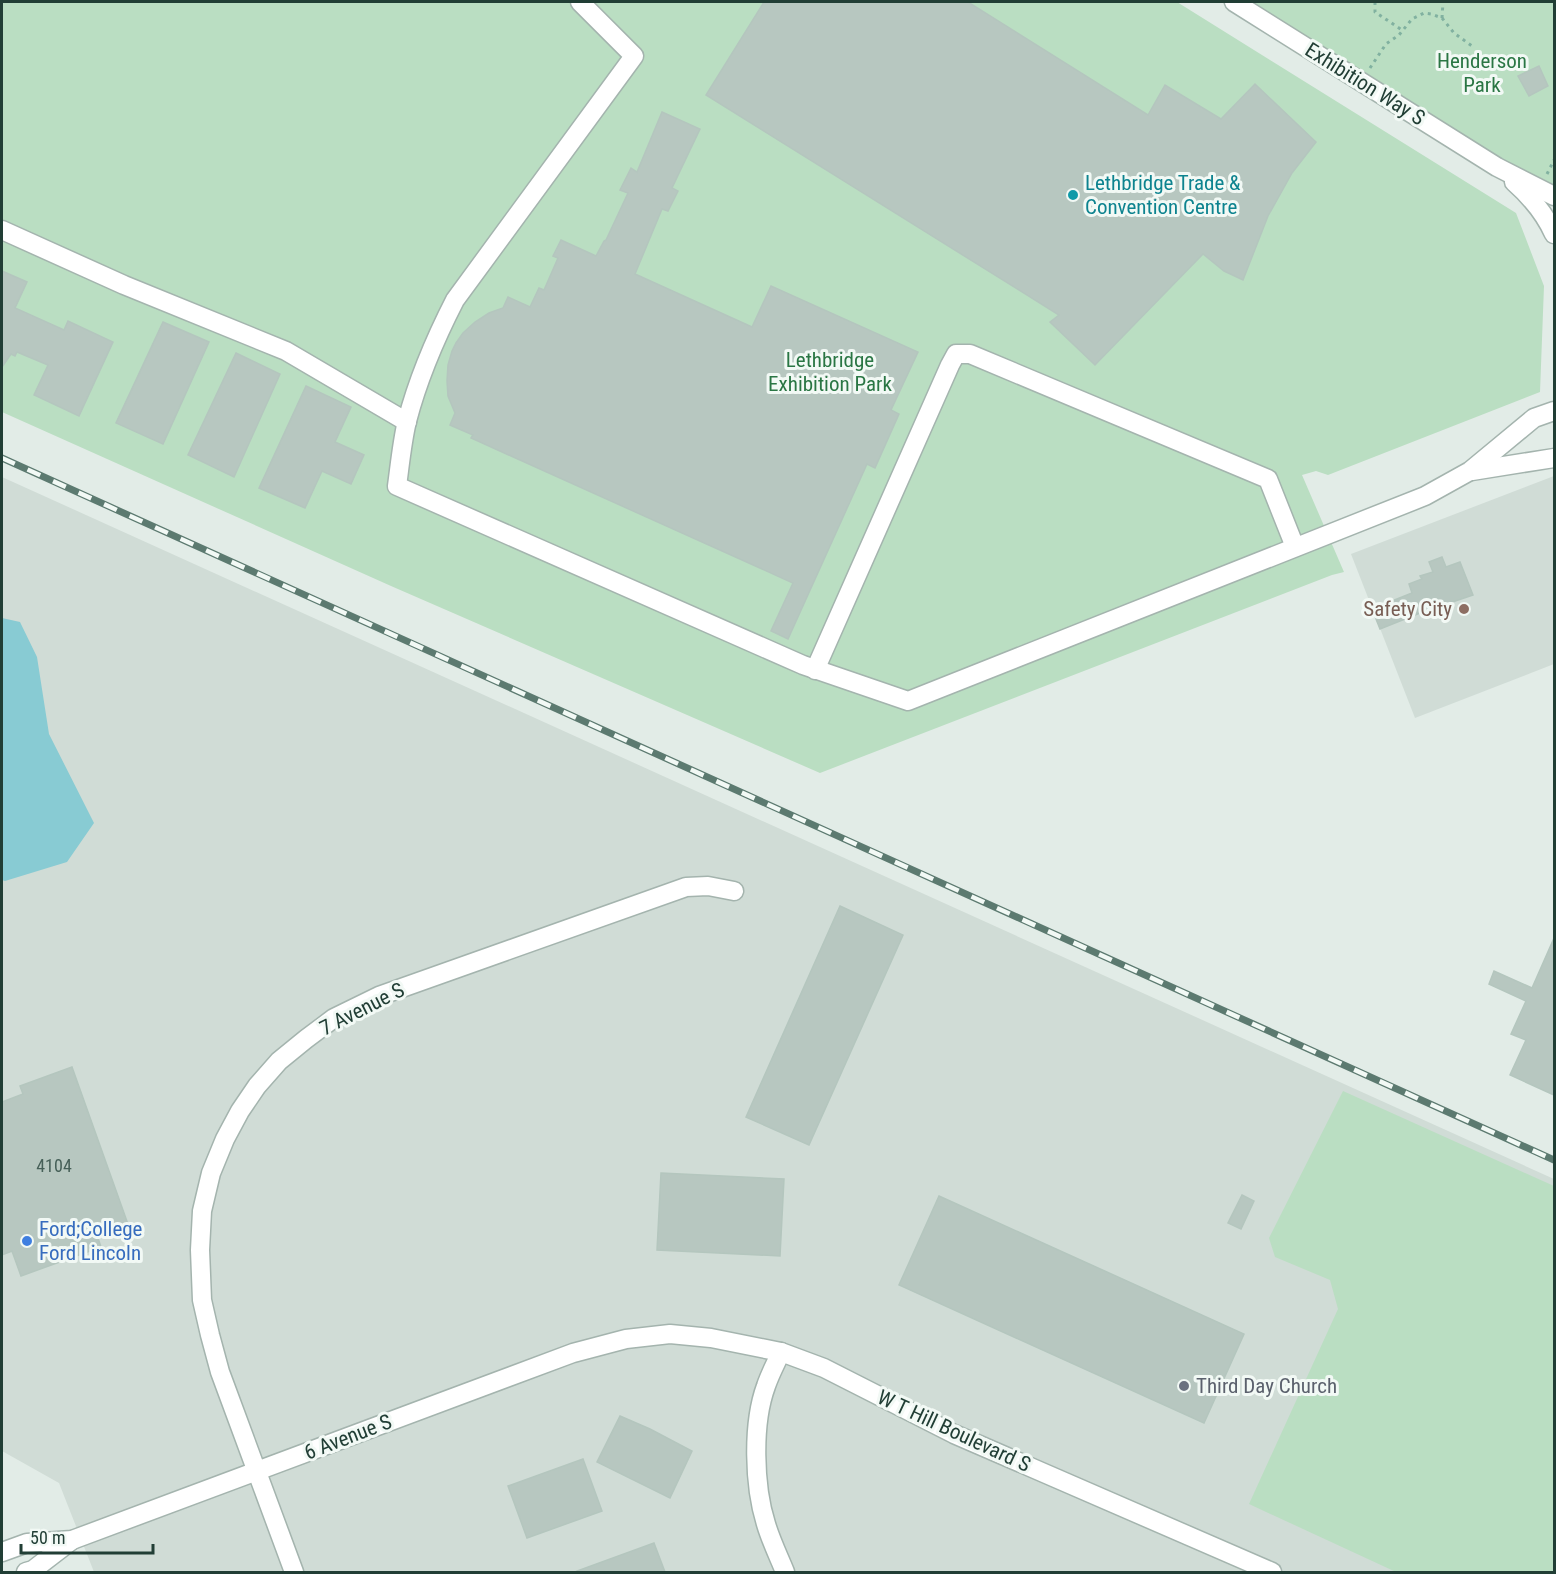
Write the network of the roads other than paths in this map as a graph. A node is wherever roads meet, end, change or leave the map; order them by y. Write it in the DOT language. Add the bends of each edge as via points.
graph roads {
  1 [pos="580,2"];
  2 [pos="1234,2"];
  3 [pos="1497,167"];
  4 [pos="1554,196"];
  5 [pos="2,230"];
  6 [pos="1554,234"];
  7 [pos="1554,411"];
  8 [pos="407,422"];
  9 [pos="1554,458"];
  10 [pos="1470,471"];
  11 [pos="1295,547"];
  12 [pos="815,670"];
  13 [pos="734,891"];
  14 [pos="626,1339"];
  15 [pos="781,1352"];
  16 [pos="257,1471"];
  17 [pos="72,1540"];
  18 [pos="2,1552"];
  19 [pos="26,1572"];
  20 [pos="294,1572"];
  21 [pos="785,1572"];
  22 [pos="1272,1572"];
  1 -- 8 [label="street" via="634,56 455,300 422,373"];
  2 -- 3 [label="street, Exhibition Way S"];
  3 -- 4 [label="street"];
  3 -- 6 [label="street" via="1527,194"];
  5 -- 8 [label="street" via="286,351"];
  7 -- 10 [label="street" via="1534,418"];
  8 -- 12 [label="street" via="397,486"];
  9 -- 10 [label="street"];
  10 -- 11 [label="street" via="1425,496"];
  11 -- 12 [label="street" via="908,701"];
  11 -- 12 [label="street" via="1268,479 970,354 956,354"];
  13 -- 16 [label="street, 7 Avenue S" via="686,887 379,996 334,1018 279,1062 257,1086 225,1139 211,1173 202,1211 200,1250 202,1300 210,1335"];
  14 -- 15 [label="street, W T Hill Boulevard S" via="670,1334"];
  14 -- 16 [label="street, 6 Avenue S" via="528,1369"];
  15 -- 21 [label="street" via="765,1388 756,1451 766,1524"];
  15 -- 22 [label="street, W T Hill Boulevard S" via="824,1368 954,1434"];
  16 -- 17 [label="street, 6 Avenue S"];
  16 -- 20 [label="street, 7 Avenue S"];
  17 -- 18 [label="street, 6 Avenue S" via="27,1544"];
  17 -- 19 [label="street, 6 Avenue S"];
}
